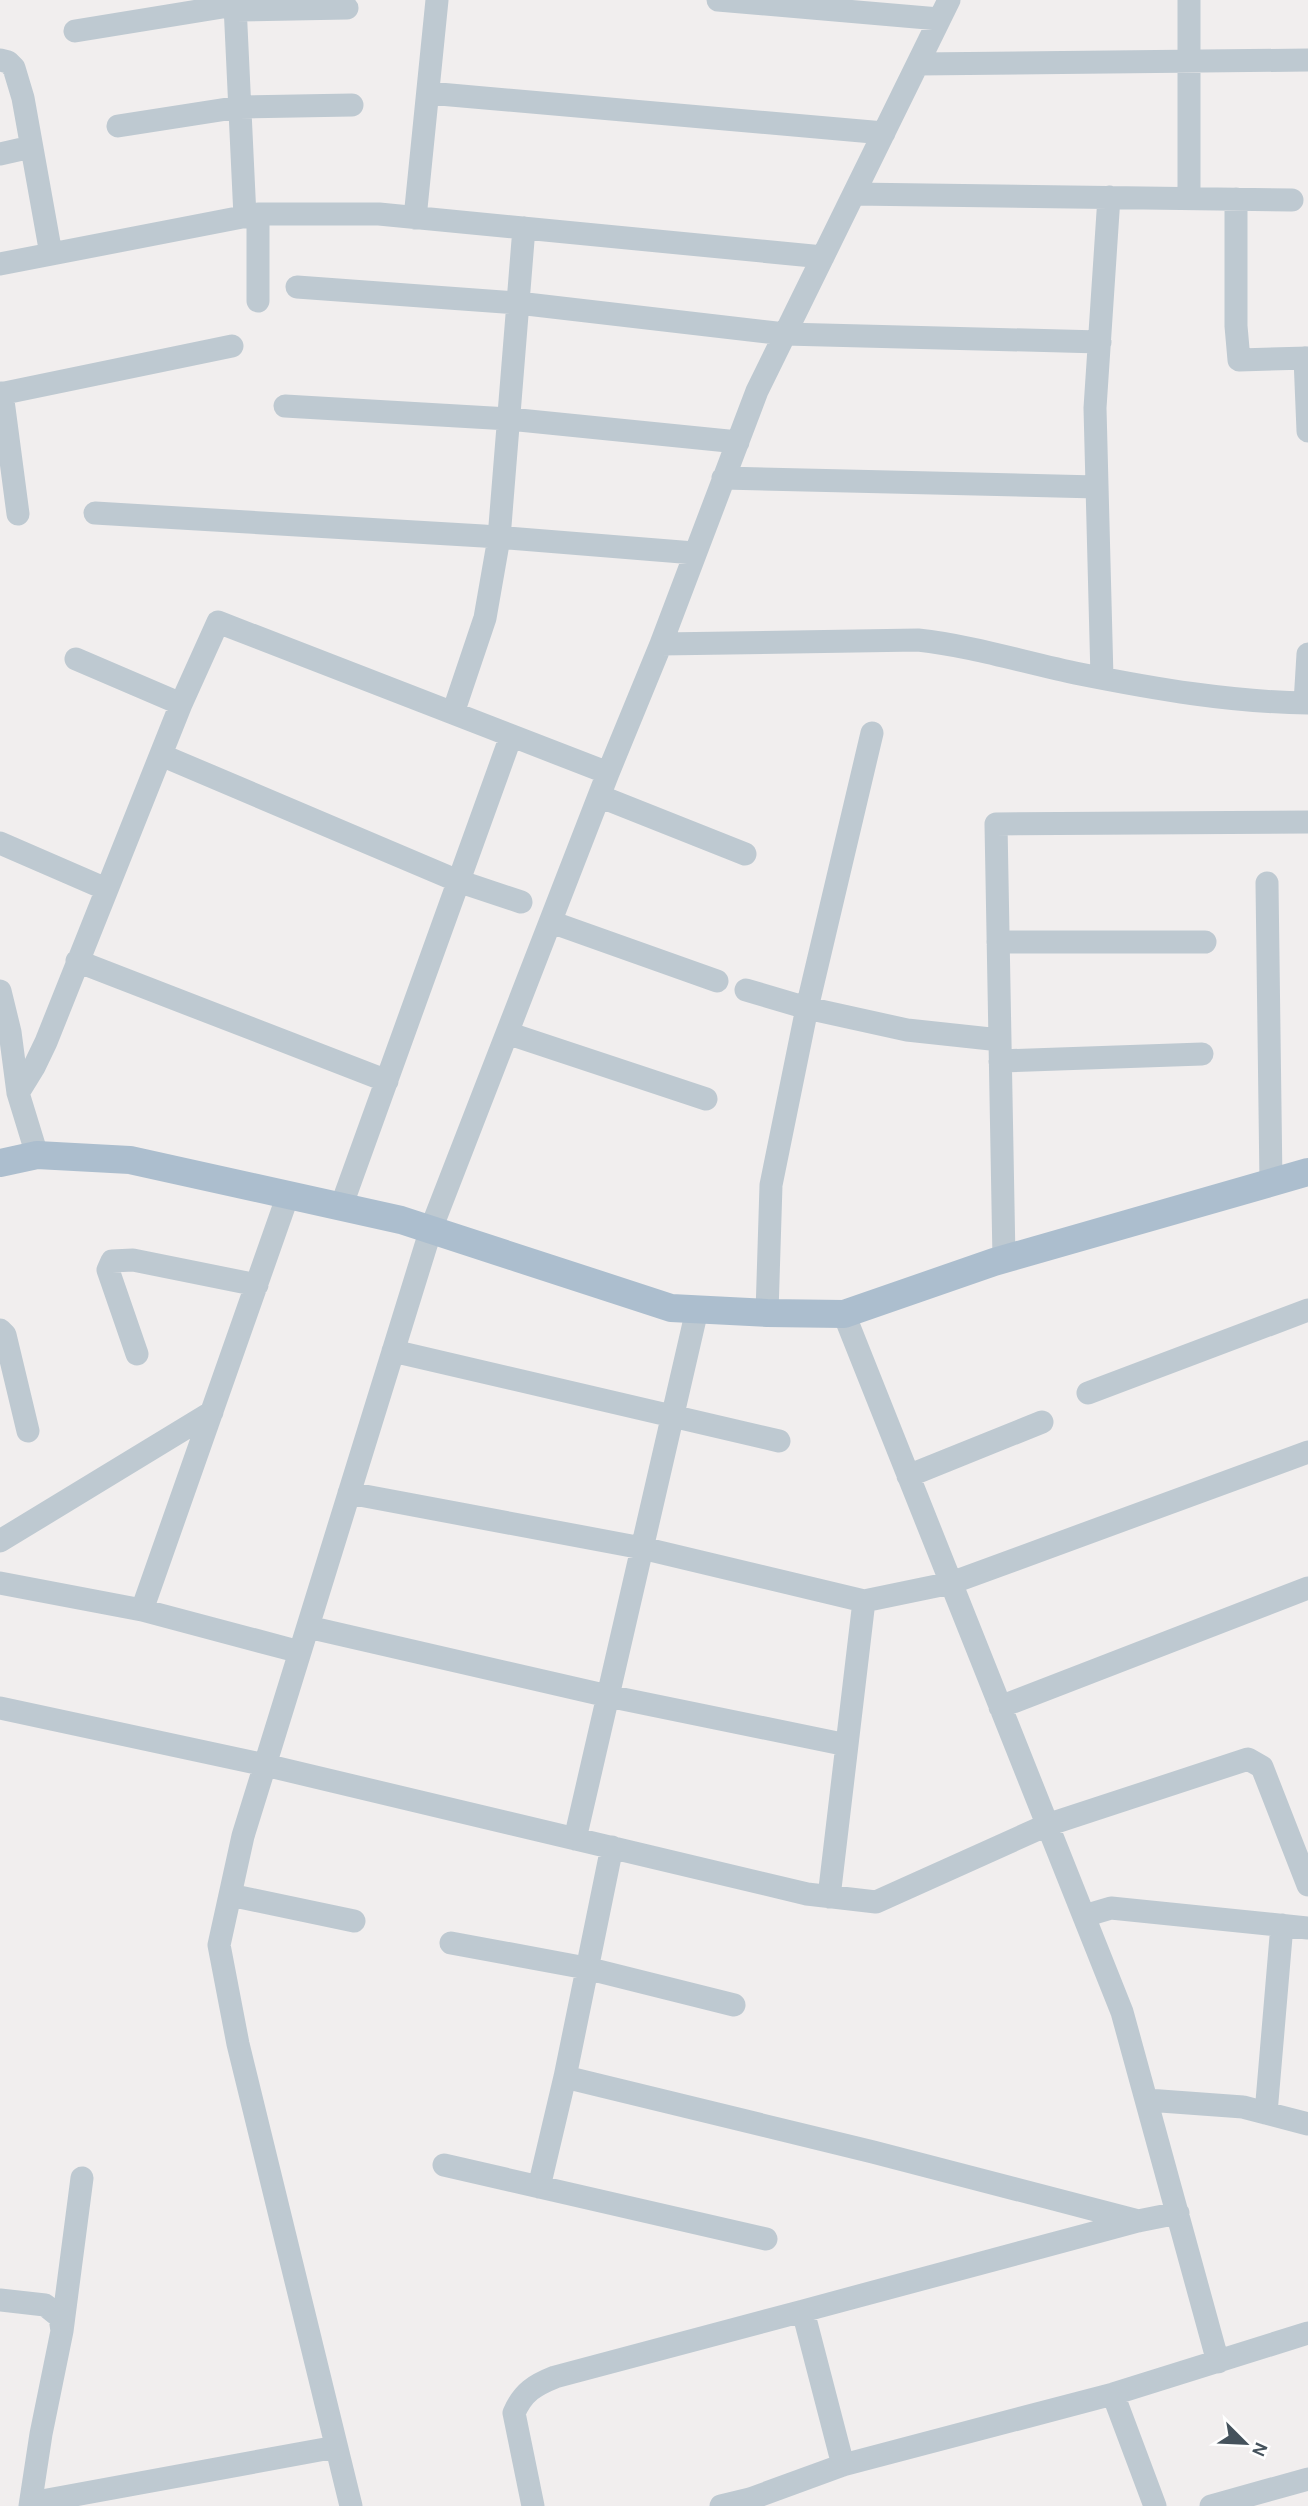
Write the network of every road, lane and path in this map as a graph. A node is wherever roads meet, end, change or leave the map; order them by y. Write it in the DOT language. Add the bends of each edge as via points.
graph roads {
  1 [pos="437,0"];
  2 [pos="718,0"];
  3 [pos="1189,0"];
  4 [pos="788,3"];
  5 [pos="306,4"];
  6 [pos="347,8"];
  7 [pos="236,10"];
  8 [pos="944,10"];
  9 [pos="75,30"];
  10 [pos="1,56"];
  11 [pos="1308,60"];
  12 [pos="1189,62"];
  13 [pos="918,64"];
  14 [pos="428,93"];
  15 [pos="352,105"];
  16 [pos="240,107"];
  17 [pos="118,126"];
  18 [pos="884,133"];
  19 [pos="32,147"];
  20 [pos="0,154"];
  21 [pos="854,194"];
  22 [pos="1109,197"];
  23 [pos="1189,198"];
  24 [pos="1236,199"];
  25 [pos="1292,200"];
  26 [pos="252,215"];
  27 [pos="415,218"];
  28 [pos="524,228"];
  29 [pos="51,254"];
  30 [pos="823,257"];
  31 [pos="0,264"];
  32 [pos="297,287"];
  33 [pos="258,301"];
  34 [pos="518,303"];
  35 [pos="786,334"];
  36 [pos="1100,342"];
  37 [pos="232,346"];
  38 [pos="1307,358"];
  39 [pos="1,394"];
  40 [pos="285,405"];
  41 [pos="509,419"];
  42 [pos="1308,430"];
  43 [pos="738,442"];
  44 [pos="723,478"];
  45 [pos="1097,487"];
  46 [pos="95,513"];
  47 [pos="18,514"];
  48 [pos="499,537"];
  49 [pos="694,553"];
  50 [pos="661,644"];
  51 [pos="1308,654"];
  52 [pos="76,659"];
  53 [pos="1102,678"];
  54 [pos="1306,703"];
  55 [pos="181,704"];
  56 [pos="453,713"];
  57 [pos="872,733"];
  58 [pos="511,736"];
  59 [pos="161,755"];
  60 [pos="608,773"];
  61 [pos="599,796"];
  62 [pos="1308,822"];
  63 [pos="0,842"];
  64 [pos="745,854"];
  65 [pos="458,881"];
  66 [pos="1267,883"];
  67 [pos="106,889"];
  68 [pos="521,902"];
  69 [pos="551,922"];
  70 [pos="998,942"];
  71 [pos="1205,942"];
  72 [pos="77,961"];
  73 [pos="717,981"];
  74 [pos="746,990"];
  75 [pos="2,1006"];
  76 [pos="807,1007"];
  77 [pos="507,1033"];
  78 [pos="1000,1050"];
  79 [pos="1202,1054"];
  80 [pos="387,1081"];
  81 [pos="18,1093"];
  82 [pos="706,1099"];
  83 [pos="37,1155"];
  84 [pos="0,1163"];
  85 [pos="1308,1172"];
  86 [pos="1271,1183"];
  87 [pos="288,1195"];
  88 [pos="341,1206"];
  89 [pos="431,1229"];
  90 [pos="1004,1259"];
  91 [pos="257,1285"];
  92 [pos="697,1310"];
  93 [pos="1308,1310"];
  94 [pos="767,1313"];
  95 [pos="844,1314"];
  96 [pos="0,1330"];
  97 [pos="393,1351"];
  98 [pos="137,1354"];
  99 [pos="1088,1393"];
  100 [pos="212,1412"];
  101 [pos="673,1415"];
  102 [pos="1042,1422"];
  103 [pos="27,1431"];
  104 [pos="779,1441"];
  105 [pos="1308,1452"];
  106 [pos="908,1476"];
  107 [pos="349,1493"];
  108 [pos="0,1541"];
  109 [pos="642,1548"];
  110 [pos="0,1583"];
  111 [pos="951,1583"];
  112 [pos="1308,1588"];
  113 [pos="864,1601"];
  114 [pos="142,1610"];
  115 [pos="308,1627"];
  116 [pos="300,1652"];
  117 [pos="608,1696"];
  118 [pos="1000,1707"];
  119 [pos="0,1708"];
  120 [pos="847,1745"];
  121 [pos="265,1765"];
  122 [pos="1047,1825"];
  123 [pos="575,1839"];
  124 [pos="612,1847"];
  125 [pos="1308,1885"];
  126 [pos="230,1895"];
  127 [pos="829,1896"];
  128 [pos="1084,1916"];
  129 [pos="354,1921"];
  130 [pos="1282,1925"];
  131 [pos="1308,1928"];
  132 [pos="451,1943"];
  133 [pos="586,1968"];
  134 [pos="734,2005"];
  135 [pos="565,2077"];
  136 [pos="1147,2100"];
  137 [pos="1266,2113"];
  138 [pos="1308,2124"];
  139 [pos="444,2165"];
  140 [pos="82,2178"];
  141 [pos="539,2187"];
  142 [pos="1178,2213"];
  143 [pos="1138,2221"];
  144 [pos="766,2239"];
  145 [pos="0,2300"];
  146 [pos="803,2311"];
  147 [pos="62,2331"];
  148 [pos="1308,2333"];
  149 [pos="1218,2362"];
  150 [pos="1113,2394"];
  151 [pos="336,2447"];
  152 [pos="843,2465"];
  153 [pos="1308,2479"];
  154 [pos="751,2503"];
  155 [pos="31,2505"];
  156 [pos="351,2506"];
  157 [pos="533,2506"];
  158 [pos="721,2506"];
  159 [pos="1155,2506"];
  160 [pos="1211,2506"];
  1 -- 14 [label="street"];
  2 -- 4 [label="street"];
  3 -- 12 [label="street"];
  4 -- 8 [label="street"];
  5 -- 6 [label="street"];
  5 -- 7 [label="street"];
  7 -- 9 [label="street" via="235,5"];
  7 -- 16 [label="street"];
  8 -- 13 [label="street"];
  10 -- 19 [label="street" via="14,68"];
  11 -- 12 [label="street"];
  12 -- 13 [label="street"];
  12 -- 23 [label="street"];
  13 -- 18 [label="street"];
  14 -- 18 [label="street"];
  14 -- 27 [label="street"];
  15 -- 16 [label="street"];
  16 -- 17 [label="street"];
  16 -- 26 [label="street"];
  18 -- 21 [label="street"];
  19 -- 20 [label="street"];
  19 -- 29 [label="street"];
  21 -- 22 [label="street"];
  21 -- 30 [label="street"];
  22 -- 23 [label="street"];
  22 -- 36 [label="street"];
  23 -- 24 [label="street"];
  24 -- 25 [label="street"];
  24 -- 38 [label="street" via="1239,360"];
  26 -- 27 [label="street"];
  26 -- 29 [label="street"];
  26 -- 33 [label="street"];
  27 -- 28 [label="street"];
  28 -- 30 [label="street"];
  28 -- 34 [label="street"];
  29 -- 31 [label="street"];
  30 -- 35 [label="street"];
  32 -- 34 [label="street"];
  34 -- 35 [label="street"];
  34 -- 41 [label="street"];
  35 -- 36 [label="street"];
  35 -- 43 [label="street"];
  36 -- 45 [label="street" via="1095,408"];
  37 -- 39 [label="street"];
  38 -- 42 [label="street"];
  39 -- 47 [label="street"];
  40 -- 41 [label="street"];
  41 -- 43 [label="street"];
  41 -- 48 [label="street"];
  43 -- 44 [label="street"];
  44 -- 45 [label="street"];
  44 -- 49 [label="street"];
  45 -- 53 [label="street"];
  46 -- 48 [label="street"];
  48 -- 49 [label="street"];
  48 -- 56 [label="street" via="485,618"];
  49 -- 50 [label="street"];
  50 -- 53 [label="street" via="918,640"];
  50 -- 60 [label="street"];
  51 -- 54 [label="street"];
  52 -- 55 [label="street"];
  53 -- 54 [label="street" via="1186,694"];
  55 -- 56 [label="street" via="218,622"];
  55 -- 59 [label="street"];
  56 -- 58 [label="street"];
  57 -- 76 [label="street"];
  58 -- 60 [label="street"];
  58 -- 65 [label="street"];
  59 -- 65 [label="street"];
  59 -- 67 [label="street"];
  60 -- 61 [label="street"];
  61 -- 64 [label="street"];
  61 -- 69 [label="street"];
  62 -- 70 [label="street" via="996,824"];
  63 -- 67 [label="street"];
  65 -- 68 [label="street"];
  65 -- 80 [label="street"];
  66 -- 86 [label="street"];
  67 -- 72 [label="street"];
  69 -- 73 [label="street"];
  69 -- 77 [label="street"];
  70 -- 71 [label="street"];
  70 -- 78 [label="street"];
  72 -- 80 [label="street"];
  72 -- 81 [label="street" via="46,1042"];
  74 -- 76 [label="street"];
  75 -- 81 [label="street"];
  76 -- 78 [label="street"];
  76 -- 94 [label="street" via="771,1185"];
  77 -- 82 [label="street"];
  77 -- 89 [label="street"];
  78 -- 79 [label="street"];
  78 -- 90 [label="street"];
  80 -- 88 [label="street"];
  81 -- 83 [label="street"];
  83 -- 84 [label="main road"];
  83 -- 87 [label="main road" via="130,1160"];
  85 -- 86 [label="main road"];
  86 -- 90 [label="main road"];
  87 -- 88 [label="main road"];
  87 -- 91 [label="street"];
  88 -- 89 [label="main road"];
  89 -- 92 [label="main road" via="671,1308"];
  89 -- 97 [label="street"];
  90 -- 95 [label="main road"];
  91 -- 98 [label="street" via="133,1260 112,1261 108,1270"];
  91 -- 100 [label="street"];
  92 -- 94 [label="main road"];
  92 -- 101 [label="street"];
  93 -- 99 [label="street"];
  94 -- 95 [label="main road"];
  95 -- 106 [label="street"];
  96 -- 103 [label="street" via="5,1335"];
  97 -- 101 [label="street"];
  97 -- 107 [label="street"];
  100 -- 108 [label="street"];
  100 -- 114 [label="street"];
  101 -- 104 [label="street"];
  101 -- 109 [label="street"];
  102 -- 106 [label="street"];
  105 -- 111 [label="street"];
  106 -- 111 [label="street"];
  107 -- 109 [label="street"];
  107 -- 115 [label="street"];
  109 -- 113 [label="street"];
  109 -- 117 [label="street"];
  110 -- 114 [label="street"];
  111 -- 113 [label="street"];
  111 -- 118 [label="street"];
  112 -- 118 [label="street"];
  113 -- 120 [label="street"];
  114 -- 116 [label="street"];
  115 -- 116 [label="street"];
  115 -- 117 [label="street"];
  116 -- 121 [label="street"];
  117 -- 120 [label="street"];
  117 -- 123 [label="street"];
  118 -- 122 [label="street"];
  119 -- 121 [label="street"];
  120 -- 127 [label="street"];
  121 -- 123 [label="street"];
  121 -- 126 [label="street"];
  122 -- 125 [label="street" via="1248,1759 1262,1767"];
  122 -- 127 [label="street" via="876,1902"];
  122 -- 128 [label="street"];
  123 -- 124 [label="street"];
  124 -- 127 [label="street"];
  124 -- 133 [label="street"];
  126 -- 129 [label="street"];
  126 -- 151 [label="street" via="219,1945 238,2044"];
  128 -- 130 [label="street" via="1111,1908"];
  128 -- 136 [label="street" via="1122,2012"];
  130 -- 131 [label="street"];
  130 -- 137 [label="street"];
  132 -- 133 [label="street"];
  133 -- 134 [label="street"];
  133 -- 135 [label="street"];
  135 -- 141 [label="street"];
  135 -- 143 [label="street"];
  136 -- 137 [label="street" via="1243,2106"];
  136 -- 142 [label="street"];
  137 -- 138 [label="street"];
  139 -- 141 [label="street"];
  140 -- 147 [label="street"];
  141 -- 144 [label="street"];
  142 -- 143 [label="street"];
  142 -- 149 [label="street"];
  143 -- 146 [label="street"];
  145 -- 147 [label="street" via="45,2305 60,2317"];
  146 -- 152 [label="street"];
  146 -- 157 [label="street" via="534,2386 514,2413"];
  147 -- 155 [label="street"];
  148 -- 149 [label="street"];
  149 -- 150 [label="street"];
  150 -- 152 [label="street"];
  150 -- 159 [label="street"];
  151 -- 155 [label="street"];
  151 -- 156 [label="street"];
  152 -- 154 [label="street"];
  153 -- 160 [label="street"];
  154 -- 158 [label="street"];
}
